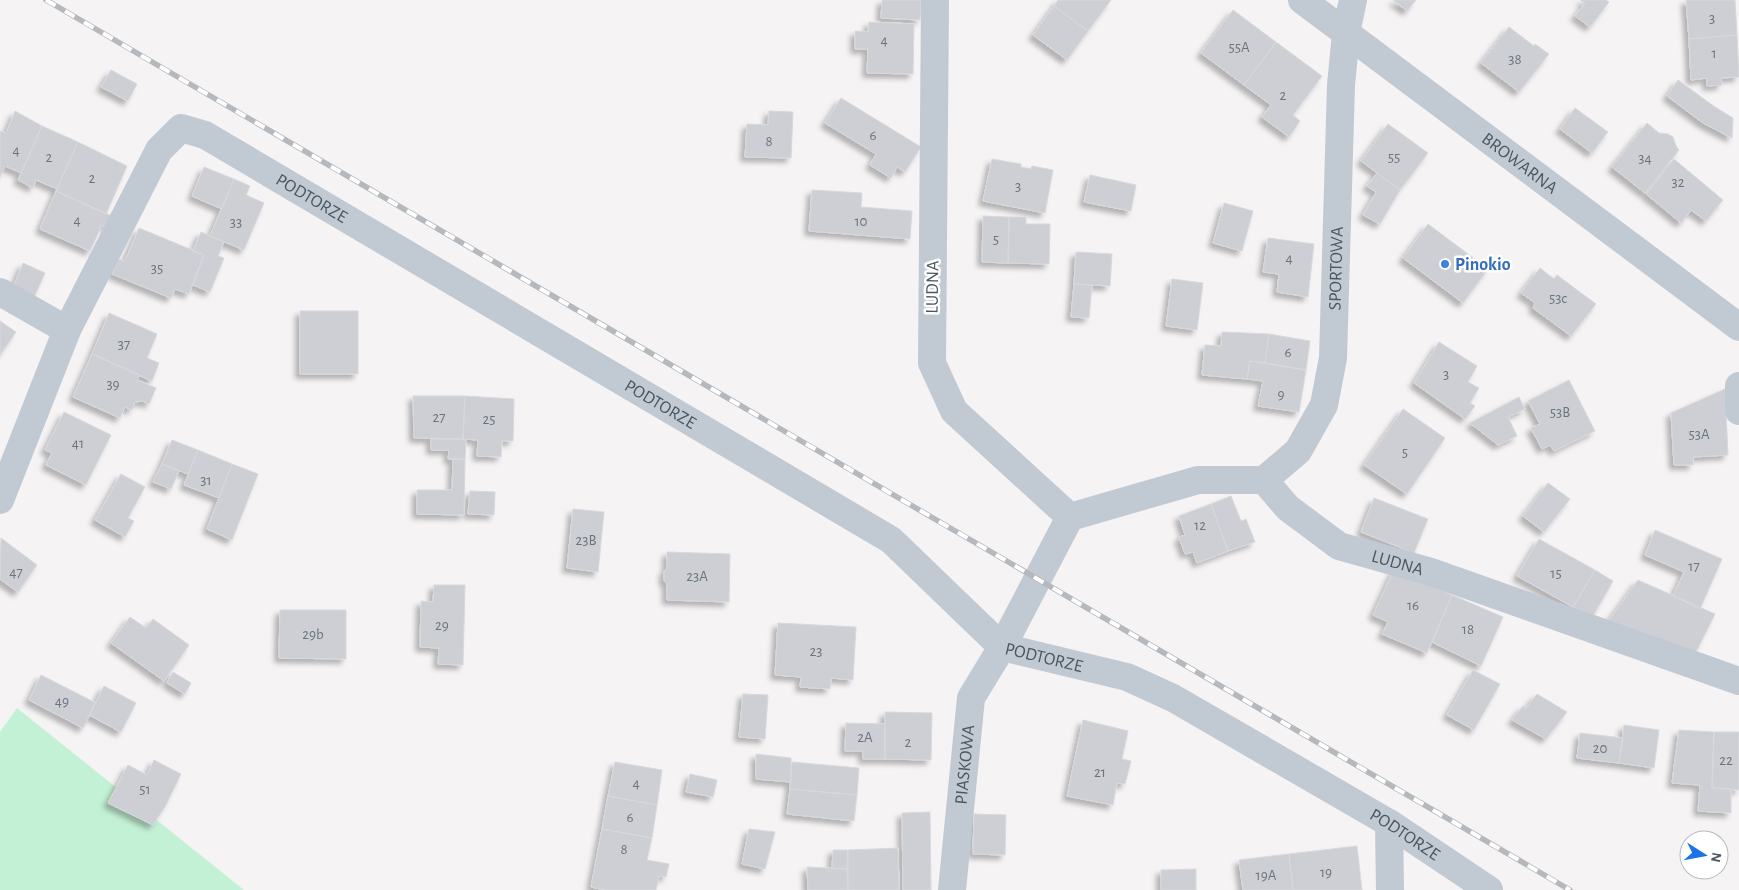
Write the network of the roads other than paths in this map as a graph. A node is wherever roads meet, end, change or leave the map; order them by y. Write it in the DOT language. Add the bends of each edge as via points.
graph roads {
  1 [pos="935,0"];
  2 [pos="1302,0"];
  3 [pos="1353,0"];
  4 [pos="1346,33"];
  5 [pos="0,292"];
  6 [pos="1739,327"];
  7 [pos="67,330"];
  8 [pos="1739,386"];
  9 [pos="1739,410"];
  10 [pos="1264,480"];
  11 [pos="0,500"];
  12 [pos="1070,518"];
  13 [pos="1002,647"];
  14 [pos="1739,681"];
  15 [pos="1389,823"];
  16 [pos="952,890"];
  17 [pos="1390,890"];
  18 [pos="1488,890"];
  1 -- 12 [label="street, LUDNA" via="932,364 954,411"];
  2 -- 4 [label="street, BROWARNA"];
  3 -- 4 [label="street, SPORTOWA"];
  4 -- 6 [label="street, BROWARNA"];
  4 -- 10 [label="street, SPORTOWA" via="1341,85 1332,358 1324,405 1298,451"];
  5 -- 7 [label="street"];
  7 -- 11 [label="street, PODTORZE"];
  7 -- 13 [label="street, PODTORZE" via="159,150 181,128 205,135 892,540"];
  8 -- 9 [label="street"];
  10 -- 12 [label="street" via="1198,480"];
  10 -- 14 [label="street, LUDNA" via="1288,508 1339,546 1431,572"];
  12 -- 13 [label="street"];
  13 -- 15 [label="street, PODTORZE" via="1127,677 1173,698"];
  13 -- 16 [label="street, PIASKOWA" via="971,698"];
  15 -- 17 [label="street"];
  15 -- 18 [label="street, PODTORZE"];
}
